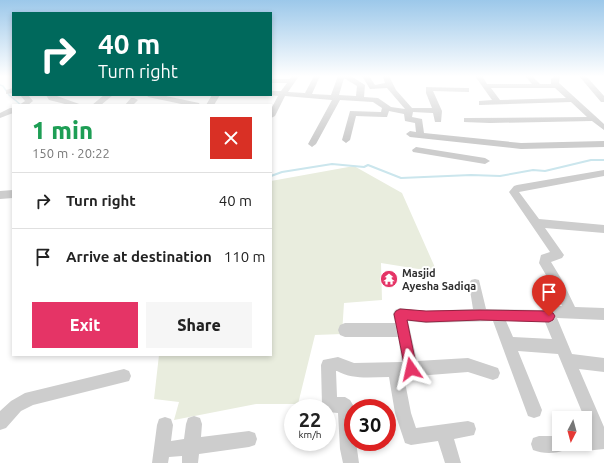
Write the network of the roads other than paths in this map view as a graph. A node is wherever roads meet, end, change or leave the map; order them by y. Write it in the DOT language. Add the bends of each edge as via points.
graph roads {
  1 [pos="106,98"];
  2 [pos="164,98"];
  3 [pos="281,98"];
  4 [pos="330,98"];
  5 [pos="336,98"];
  6 [pos="398,98"];
  7 [pos="432,98"];
  8 [pos="494,98"];
  9 [pos="570,98"];
  10 [pos="360,99"];
  11 [pos="573,100"];
  12 [pos="482,103"];
  13 [pos="498,103"];
  14 [pos="97,104"];
  15 [pos="192,104"];
  16 [pos="0,107"];
  17 [pos="386,107"];
  18 [pos="409,110"];
  19 [pos="11,111"];
  20 [pos="272,114"];
  21 [pos="0,116"];
  22 [pos="594,119"];
  23 [pos="467,120"];
  24 [pos="604,128"];
  25 [pos="410,134"];
  26 [pos="420,135"];
  27 [pos="431,136"];
  28 [pos="346,140"];
  29 [pos="312,144"];
  30 [pos="604,144"];
  31 [pos="416,150"];
  32 [pos="431,152"];
  33 [pos="485,160"];
  34 [pos="604,173"];
  35 [pos="12,194"];
  36 [pos="0,195"];
  37 [pos="536,224"];
  38 [pos="604,229"];
  39 [pos="475,284"];
  40 [pos="571,313"];
  41 [pos="604,314"];
  42 [pos="480,315"];
  43 [pos="497,315"];
  44 [pos="549,316"];
  45 [pos="345,330"];
  46 [pos="403,330"];
  47 [pos="510,344"];
  48 [pos="563,347"];
  49 [pos="567,362"];
  50 [pos="604,365"];
  51 [pos="403,370"];
  52 [pos="493,373"];
  53 [pos="124,376"];
  54 [pos="534,410"];
  55 [pos="588,411"];
  56 [pos="592,419"];
  57 [pos="0,422"];
  58 [pos="194,424"];
  59 [pos="165,425"];
  60 [pos="468,429"];
  61 [pos="444,432"];
  62 [pos="249,439"];
  63 [pos="592,443"];
  64 [pos="539,444"];
  65 [pos="552,444"];
  66 [pos="192,446"];
  67 [pos="161,456"];
  68 [pos="190,463"];
  69 [pos="351,463"];
  70 [pos="453,463"];
  1 -- 14 [label="street"];
  2 -- 15 [label="street"];
  3 -- 20 [label="street"];
  4 -- 5 [label="street"];
  5 -- 10 [label="street"];
  5 -- 29 [label="street"];
  6 -- 18 [label="street"];
  7 -- 18 [label="street" via="438,116"];
  8 -- 13 [label="street"];
  9 -- 11 [label="street"];
  10 -- 17 [label="street" via="378,101"];
  11 -- 13 [label="street"];
  11 -- 22 [label="street"];
  12 -- 13 [label="street"];
  16 -- 19 [label="street"];
  17 -- 18 [label="street"];
  17 -- 28 [label="street" via="384,115 353,113"];
  18 -- 26 [label="street" via="408,119 419,121"];
  19 -- 21 [label="street"];
  22 -- 23 [label="street"];
  22 -- 24 [label="street"];
  25 -- 26 [label="street"];
  26 -- 27 [label="street"];
  27 -- 30 [label="street" via="517,146"];
  27 -- 32 [label="street"];
  31 -- 32 [label="street"];
  32 -- 33 [label="street"];
  34 -- 37 [label="street" via="517,188 514,192"];
  35 -- 36 [label="street"];
  37 -- 38 [label="street"];
  37 -- 40 [label="street" via="558,255 545,258 545,264 558,284"];
  39 -- 42 [label="street"];
  40 -- 41 [label="street"];
  40 -- 44 [label="street" via="547,312"];
  42 -- 43 [label="street"];
  42 -- 46 [label="street" via="426,317 400,314"];
  43 -- 44 [label="street"];
  43 -- 47 [label="street"];
  44 -- 48 [label="street"];
  45 -- 46 [label="street"];
  46 -- 51 [label="street"];
  47 -- 48 [label="street"];
  47 -- 54 [label="street"];
  48 -- 49 [label="street"];
  49 -- 50 [label="street"];
  49 -- 55 [label="street"];
  51 -- 52 [label="street" via="468,365"];
  51 -- 61 [label="street" via="403,413 410,437"];
  51 -- 69 [label="street" via="354,370 338,364 328,365 330,405 344,405"];
  53 -- 57 [label="street" via="30,398 16,406"];
  56 -- 63 [label="street" via="602,442"];
  58 -- 66 [label="street"];
  59 -- 67 [label="street"];
  60 -- 61 [label="street"];
  61 -- 70 [label="street"];
  62 -- 66 [label="street"];
  64 -- 65 [label="street"];
  66 -- 67 [label="street"];
  66 -- 68 [label="street"];
}
